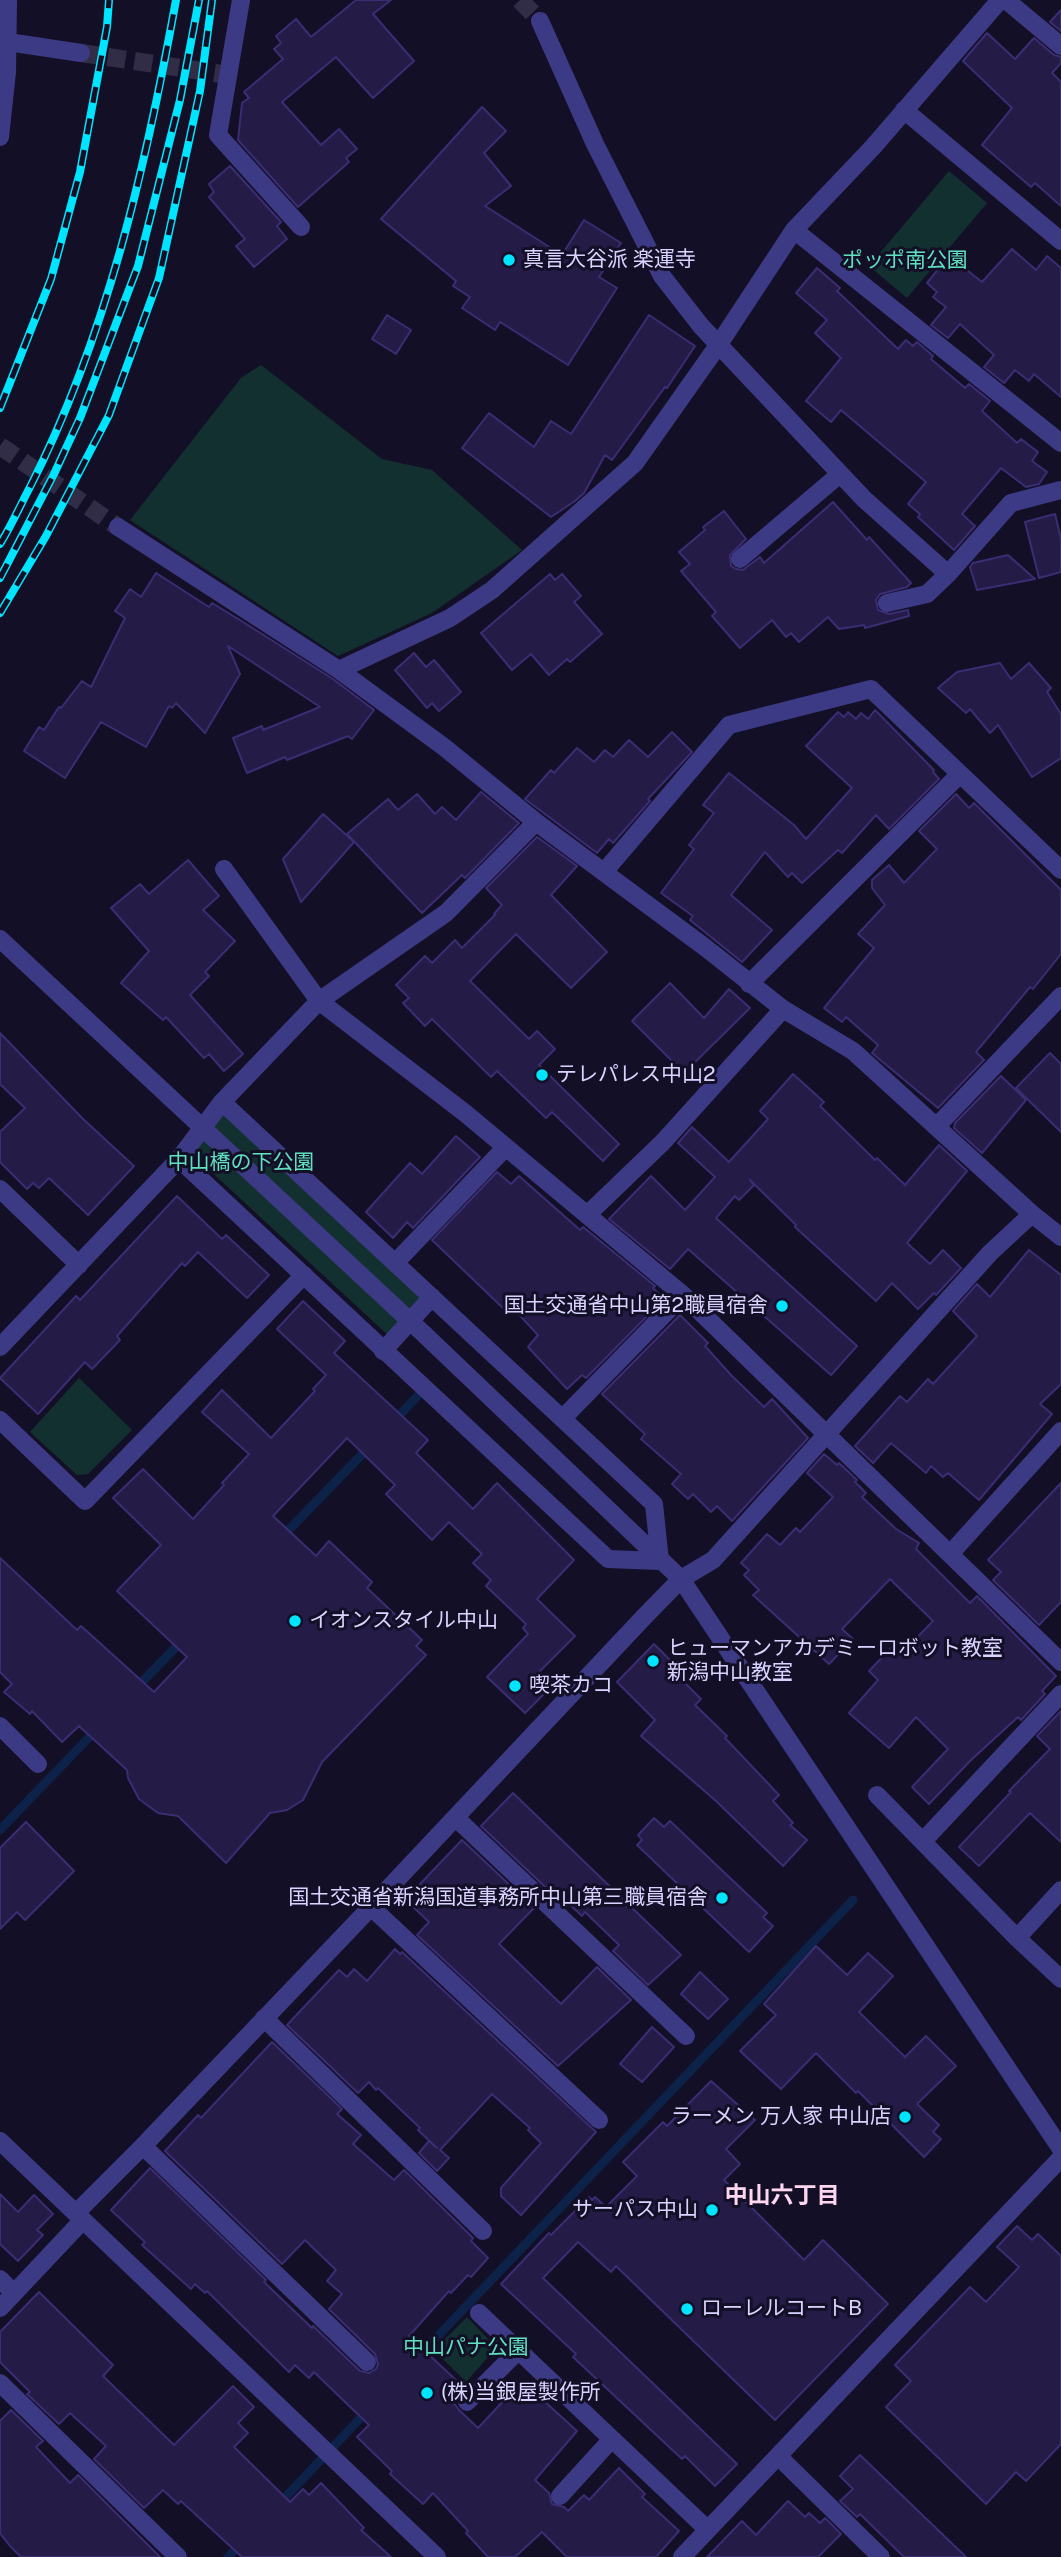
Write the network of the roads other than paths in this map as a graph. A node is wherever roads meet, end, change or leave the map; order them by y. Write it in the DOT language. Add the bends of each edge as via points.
graph roads {
  1 [pos="8,0"];
  2 [pos="241,0"];
  3 [pos="1000,0"];
  4 [pos="1006,0"];
  5 [pos="540,21"];
  6 [pos="8,42"];
  7 [pos="1061,46"];
  8 [pos="81,52"];
  9 [pos="904,110"];
  10 [pos="0,137"];
  11 [pos="301,227"];
  12 [pos="794,230"];
  13 [pos="1061,241"];
  14 [pos="719,344"];
  15 [pos="1061,443"];
  16 [pos="840,474"];
  17 [pos="1061,490"];
  18 [pos="118,527"];
  19 [pos="740,559"];
  20 [pos="948,575"];
  21 [pos="887,603"];
  22 [pos="339,670"];
  23 [pos="960,774"];
  24 [pos="536,822"];
  25 [pos="224,869"];
  26 [pos="1061,870"];
  27 [pos="604,872"];
  28 [pos="0,939"];
  29 [pos="749,984"];
  30 [pos="1061,996"];
  31 [pos="319,1001"];
  32 [pos="783,1009"];
  33 [pos="222,1102"];
  34 [pos="937,1126"];
  35 [pos="505,1148"];
  36 [pos="179,1160"];
  37 [pos="0,1189"];
  38 [pos="1032,1213"];
  39 [pos="587,1215"];
  40 [pos="1059,1231"];
  41 [pos="395,1263"];
  42 [pos="79,1265"];
  43 [pos="304,1275"];
  44 [pos="683,1295"];
  45 [pos="432,1297"];
  46 [pos="0,1347"];
  47 [pos="383,1350"];
  48 [pos="563,1418"];
  49 [pos="0,1420"];
  50 [pos="1061,1431"];
  51 [pos="828,1434"];
  52 [pos="951,1553"];
  53 [pos="660,1561"];
  54 [pos="681,1579"];
  55 [pos="1061,1662"];
  56 [pos="1061,1694"];
  57 [pos="0,1726"];
  58 [pos="38,1764"];
  59 [pos="877,1795"];
  60 [pos="456,1818"];
  61 [pos="923,1840"];
  62 [pos="1061,1890"];
  63 [pos="371,1907"];
  64 [pos="1017,1938"];
  65 [pos="1061,1979"];
  66 [pos="264,2018"];
  67 [pos="686,2036"];
  68 [pos="599,2120"];
  69 [pos="0,2141"];
  70 [pos="143,2146"];
  71 [pos="1061,2149"];
  72 [pos="1061,2158"];
  73 [pos="80,2217"];
  74 [pos="483,2231"];
  75 [pos="0,2279"];
  76 [pos="14,2293"];
  77 [pos="0,2308"];
  78 [pos="479,2313"];
  79 [pos="518,2351"];
  80 [pos="367,2362"];
  81 [pos="0,2383"];
  82 [pos="467,2402"];
  83 [pos="611,2440"];
  84 [pos="779,2457"];
  85 [pos="560,2496"];
  86 [pos="707,2529"];
  87 [pos="687,2555"];
  88 [pos="178,2557"];
  89 [pos="437,2557"];
  90 [pos="881,2557"];
  1 -- 6 [label="street"];
  2 -- 11 [label="street" via="218,135"];
  3 -- 9 [label="street"];
  4 -- 7 [label="street"];
  5 -- 14 [label="street" via="595,144 663,276"];
  6 -- 8 [label="street"];
  6 -- 10 [label="street"];
  9 -- 12 [label="street"];
  9 -- 13 [label="street"];
  12 -- 14 [label="street"];
  12 -- 15 [label="street"];
  14 -- 16 [label="street"];
  14 -- 22 [label="street" via="635,463 492,590 450,618"];
  16 -- 19 [label="street"];
  16 -- 20 [label="street"];
  17 -- 20 [label="street" via="1011,503"];
  18 -- 22 [label="street"];
  20 -- 21 [label="street" via="927,594"];
  22 -- 24 [label="street"];
  23 -- 26 [label="street"];
  23 -- 27 [label="street" via="871,689 729,725"];
  23 -- 29 [label="street"];
  24 -- 27 [label="street"];
  24 -- 31 [label="street" via="446,913"];
  25 -- 31 [label="street"];
  27 -- 29 [label="street"];
  28 -- 53 [label="street, bridge"];
  29 -- 32 [label="street"];
  30 -- 34 [label="street"];
  31 -- 33 [label="street"];
  31 -- 35 [label="street"];
  32 -- 34 [label="street" via="853,1051"];
  32 -- 39 [label="street" via="663,1142"];
  33 -- 36 [label="street"];
  33 -- 41 [label="street"];
  34 -- 38 [label="street"];
  35 -- 39 [label="street"];
  35 -- 41 [label="street"];
  36 -- 42 [label="street"];
  36 -- 43 [label="street"];
  37 -- 42 [label="street"];
  38 -- 40 [label="street"];
  38 -- 51 [label="street" via="990,1253"];
  39 -- 44 [label="street"];
  41 -- 45 [label="street"];
  42 -- 46 [label="street"];
  43 -- 47 [label="street"];
  43 -- 49 [label="street" via="85,1501"];
  44 -- 48 [label="street"];
  44 -- 51 [label="street"];
  45 -- 47 [label="street"];
  45 -- 48 [label="street"];
  47 -- 53 [label="street" via="608,1559"];
  48 -- 53 [label="street" via="654,1504"];
  50 -- 52 [label="street"];
  51 -- 52 [label="street"];
  51 -- 54 [label="street" via="713,1560"];
  52 -- 55 [label="street"];
  53 -- 54 [label="street"];
  54 -- 60 [label="street"];
  54 -- 71 [label="street"];
  56 -- 61 [label="street"];
  57 -- 58 [label="street"];
  59 -- 61 [label="street"];
  60 -- 63 [label="street"];
  60 -- 67 [label="street"];
  61 -- 64 [label="street"];
  62 -- 64 [label="street"];
  63 -- 66 [label="street"];
  63 -- 68 [label="street"];
  64 -- 65 [label="street"];
  66 -- 70 [label="street"];
  66 -- 74 [label="street"];
  69 -- 73 [label="street"];
  70 -- 73 [label="street"];
  70 -- 80 [label="street"];
  72 -- 84 [label="street"];
  73 -- 76 [label="street"];
  73 -- 89 [label="street"];
  75 -- 76 [label="street"];
  76 -- 77 [label="street"];
  78 -- 79 [label="street"];
  79 -- 82 [label="street"];
  79 -- 83 [label="street"];
  81 -- 88 [label="street"];
  83 -- 85 [label="street"];
  83 -- 86 [label="street"];
  84 -- 86 [label="street"];
  84 -- 90 [label="street"];
  86 -- 87 [label="street"];
}
